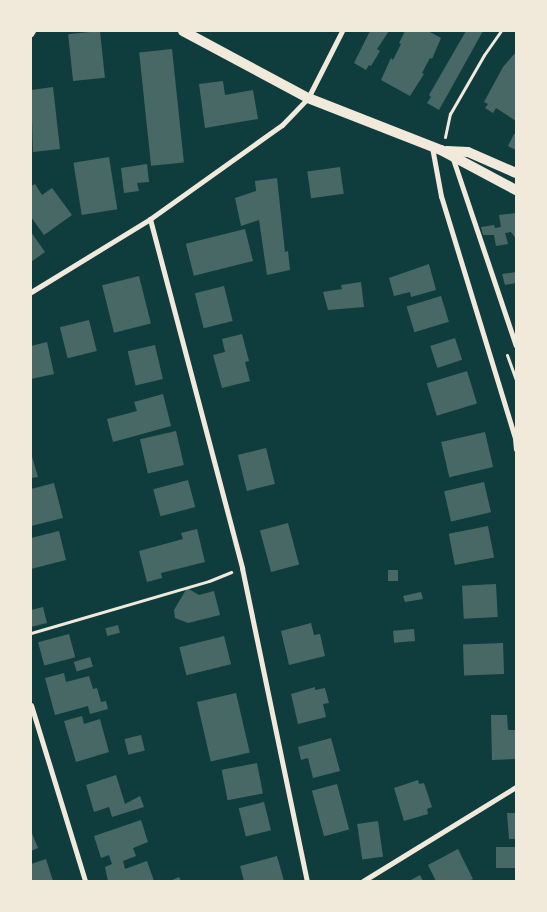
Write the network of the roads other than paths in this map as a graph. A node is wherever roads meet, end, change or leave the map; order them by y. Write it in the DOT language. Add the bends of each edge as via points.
graph roads {
  1 [pos="183,31"];
  2 [pos="342,31"];
  3 [pos="308,98"];
  4 [pos="437,148"];
  5 [pos="452,156"];
  6 [pos="516,173"];
  7 [pos="516,190"];
  8 [pos="150,219"];
  9 [pos="31,292"];
  10 [pos="516,346"];
  11 [pos="516,449"];
  12 [pos="31,705"];
  13 [pos="516,788"];
  14 [pos="85,881"];
  15 [pos="307,881"];
  16 [pos="363,881"];
  1 -- 3 [label="main road"];
  2 -- 3 [label="street"];
  3 -- 4 [label="main road"];
  3 -- 8 [label="street" via="274,131"];
  4 -- 5 [label="main road"];
  4 -- 6 [label="main road" via="468,152"];
  4 -- 11 [label="street" via="441,196"];
  5 -- 7 [label="main road"];
  5 -- 10 [label="street"];
  8 -- 9 [label="street"];
  8 -- 15 [label="street" via="242,568"];
  12 -- 14 [label="street"];
  13 -- 16 [label="street"];
}
